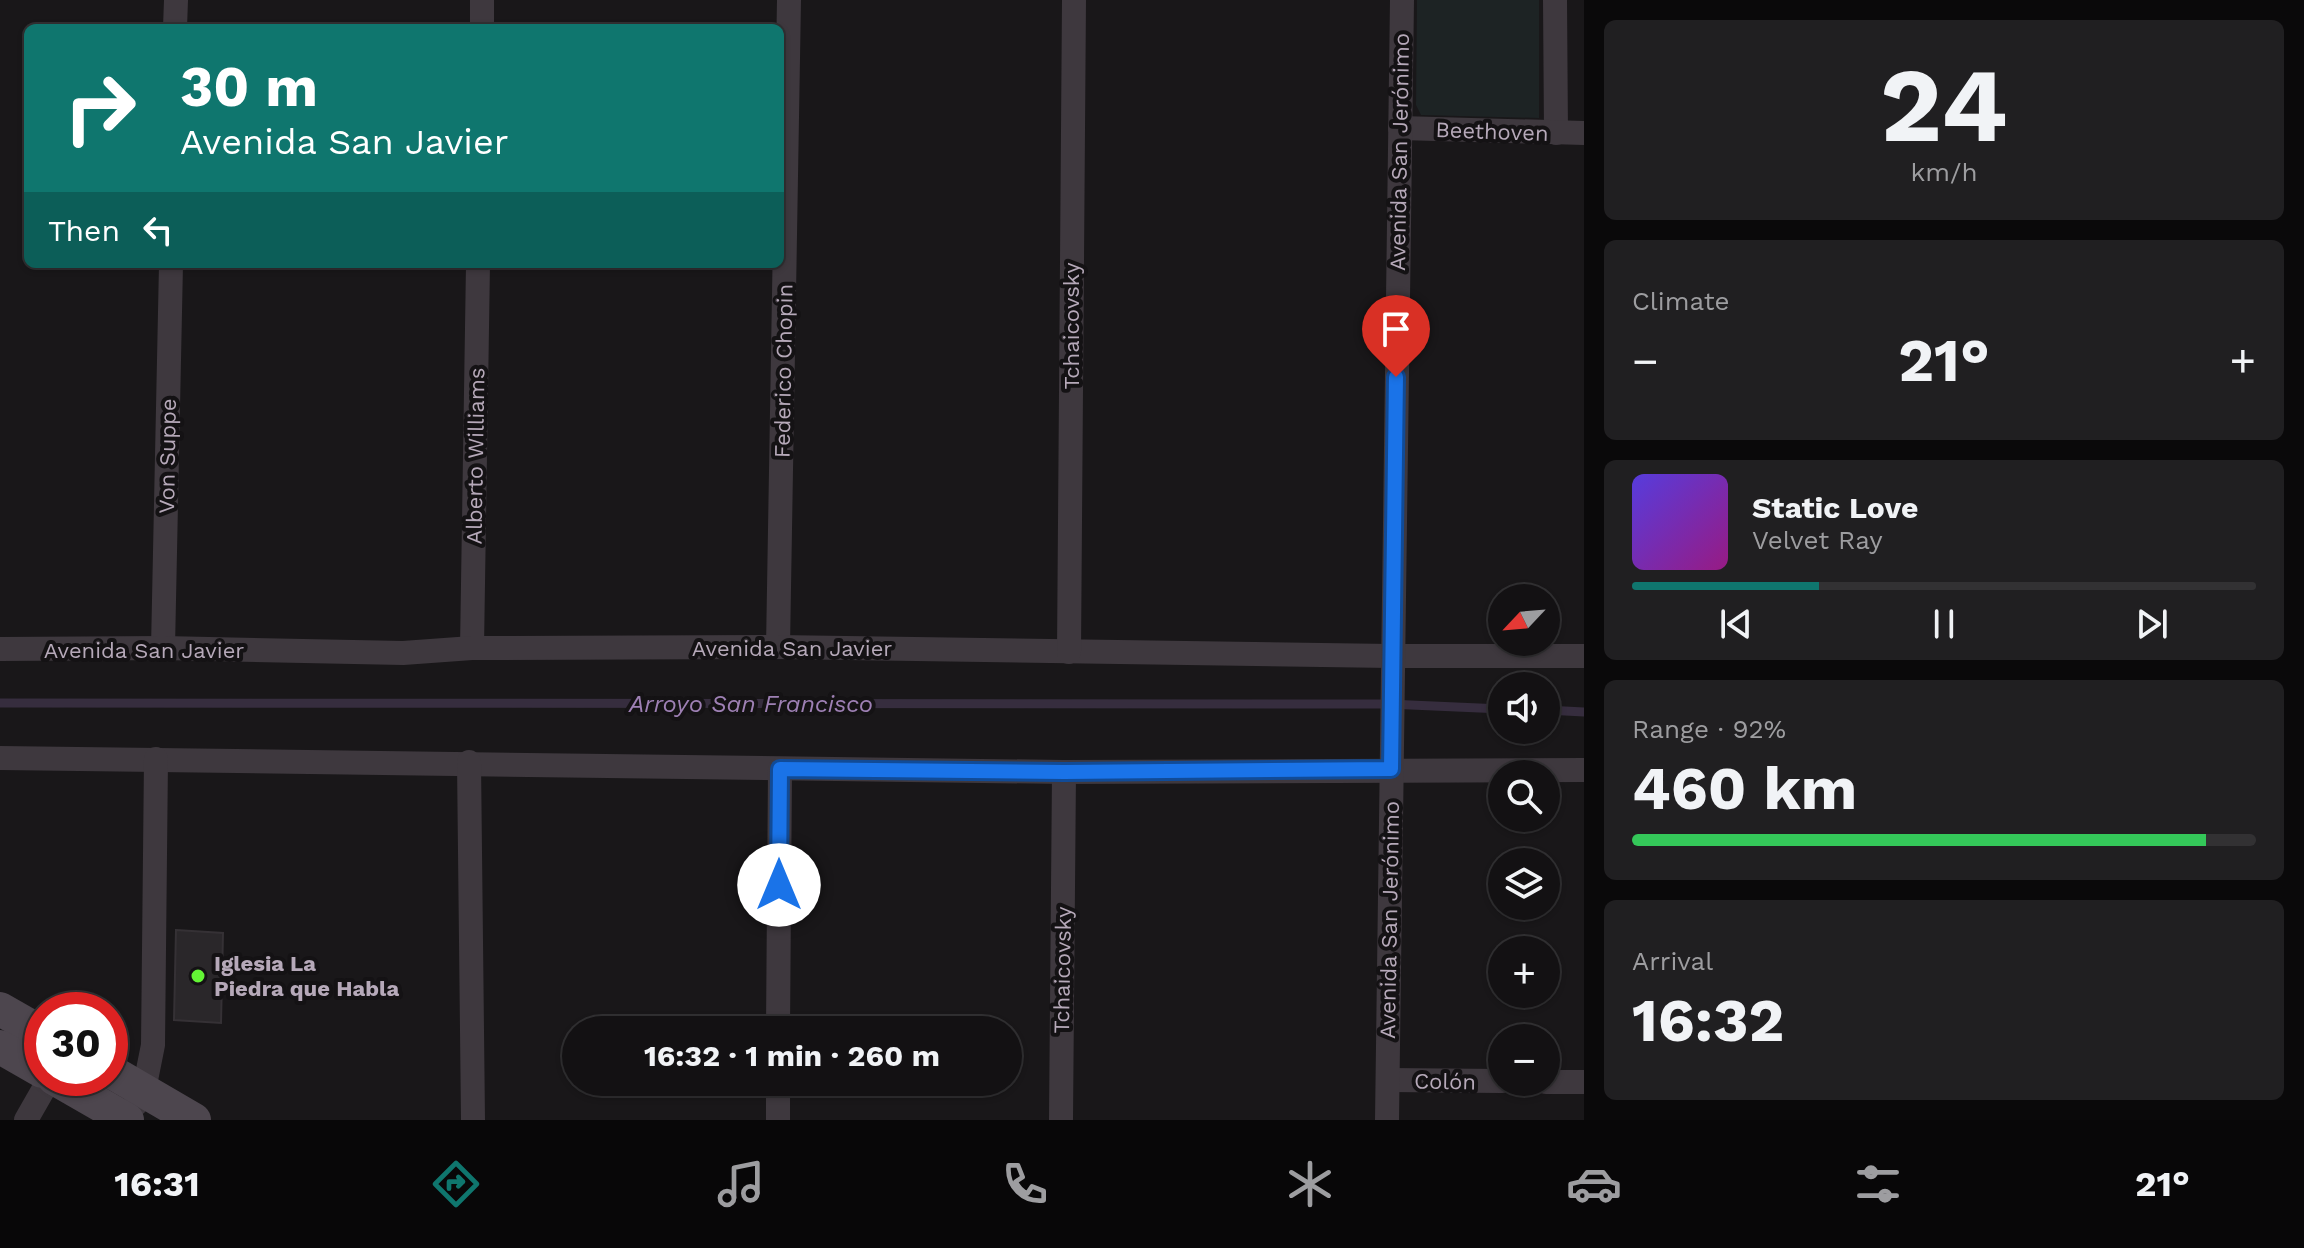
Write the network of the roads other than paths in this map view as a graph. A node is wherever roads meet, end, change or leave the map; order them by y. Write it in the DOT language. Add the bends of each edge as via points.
graph roads {
  1 [pos="176,0"];
  2 [pos="482,0"];
  3 [pos="789,0"];
  4 [pos="1074,0"];
  5 [pos="1402,0"];
  6 [pos="1555,0"];
  7 [pos="175,24"];
  8 [pos="482,24"];
  9 [pos="1400,128"];
  10 [pos="1556,133"];
  11 [pos="1584,133"];
  12 [pos="171,268"];
  13 [pos="478,268"];
  14 [pos="778,647"];
  15 [pos="163,648"];
  16 [pos="472,648"];
  17 [pos="0,649"];
  18 [pos="1069,652"];
  19 [pos="1584,656"];
  20 [pos="1392,668"];
  21 [pos="0,758"];
  22 [pos="156,759"];
  23 [pos="469,762"];
  24 [pos="780,769"];
  25 [pos="1391,769"];
  26 [pos="1584,770"];
  27 [pos="1064,772"];
  28 [pos="0,1009"];
  29 [pos="778,1016"];
  30 [pos="24,1023"];
  31 [pos="0,1047"];
  32 [pos="24,1061"];
  33 [pos="1388,1080"];
  34 [pos="128,1081"];
  35 [pos="1488,1081"];
  36 [pos="1560,1082"];
  37 [pos="1584,1082"];
  38 [pos="144,1090"];
  39 [pos="41,1096"];
  40 [pos="84,1096"];
  41 [pos="778,1096"];
  42 [pos="26,1120"];
  43 [pos="127,1120"];
  44 [pos="194,1120"];
  45 [pos="473,1120"];
  46 [pos="778,1120"];
  47 [pos="1061,1120"];
  48 [pos="1387,1120"];
  1 -- 7 [label="street"];
  2 -- 8 [label="street"];
  3 -- 14 [label="street, Federico Chopin"];
  4 -- 18 [label="street, Tchaicovsky"];
  5 -- 9 [label="street, Avenida San Jerónimo"];
  6 -- 10 [label="street"];
  9 -- 10 [label="street, Beethoven"];
  9 -- 20 [label="street, Avenida San Jerónimo"];
  10 -- 11 [label="street, Beethoven"];
  12 -- 15 [label="street, Von Suppe"];
  13 -- 16 [label="street, Alberto Williams"];
  14 -- 16 [label="street, Avenida San Javier"];
  14 -- 18 [label="street, Avenida San Javier"];
  15 -- 16 [label="street, Avenida San Javier" via="403,653"];
  15 -- 17 [label="street, Avenida San Javier"];
  18 -- 20 [label="street, Avenida San Javier"];
  19 -- 20 [label="street, Avenida San Javier"];
  20 -- 25 [label="street, Avenida San Jerónimo"];
  21 -- 22 [label="street"];
  22 -- 23 [label="street"];
  22 -- 38 [label="street" via="153,1045"];
  23 -- 24 [label="street"];
  23 -- 45 [label="street"];
  24 -- 27 [label="street"];
  24 -- 29 [label="street"];
  25 -- 26 [label="street"];
  25 -- 27 [label="street"];
  25 -- 33 [label="street, Avenida San Jerónimo"];
  27 -- 47 [label="street, Tchaicovsky"];
  28 -- 30 [label="main road"];
  31 -- 32 [label="main road"];
  33 -- 35 [label="street, Colón"];
  33 -- 48 [label="street, Avenida San Jerónimo"];
  34 -- 38 [label="main road"];
  36 -- 37 [label="street"];
  38 -- 43 [label="street"];
  38 -- 44 [label="main road"];
  39 -- 42 [label="street"];
  40 -- 43 [label="main road"];
  41 -- 46 [label="street"];
}
